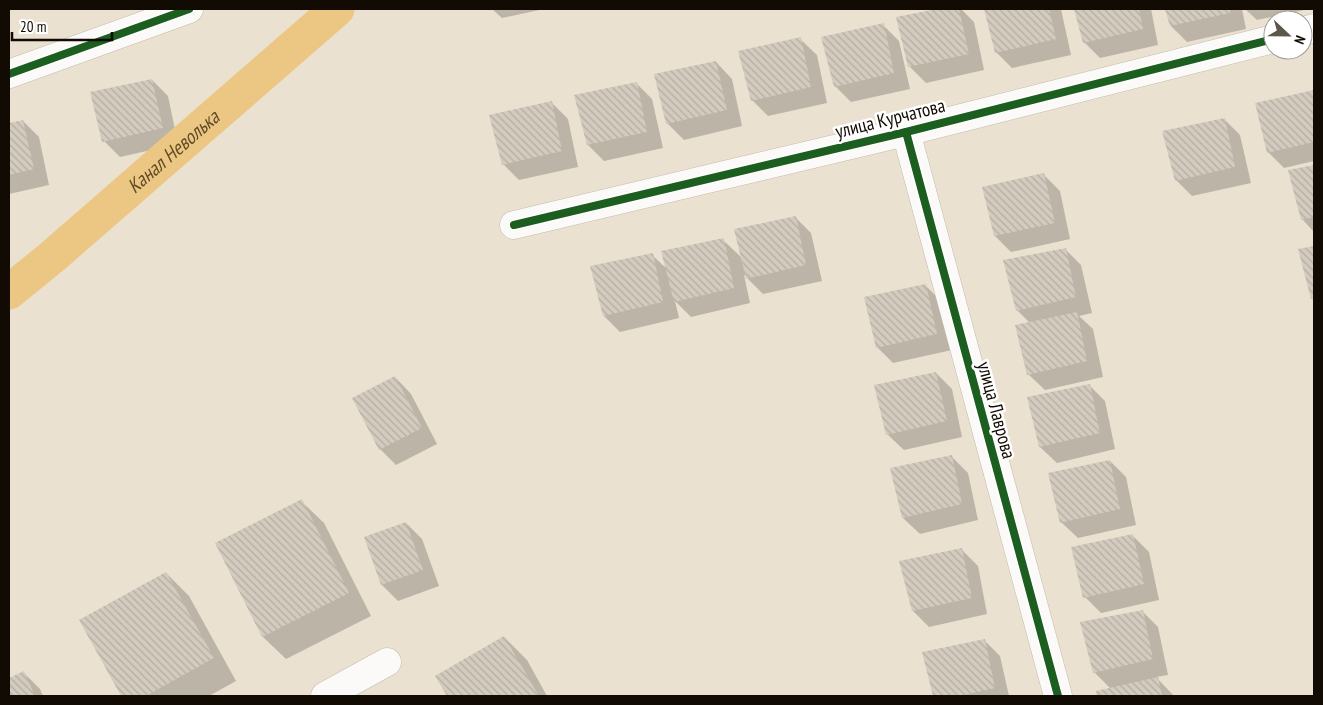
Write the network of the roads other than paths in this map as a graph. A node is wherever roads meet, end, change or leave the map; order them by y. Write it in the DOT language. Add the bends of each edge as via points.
graph roads {
  1 [pos="189,9"];
  2 [pos="1263,42"];
  3 [pos="9,74"];
  4 [pos="906,132"];
  5 [pos="514,224"];
  6 [pos="387,662"];
  7 [pos="325,696"];
  8 [pos="1058,696"];
  1 -- 3 [label="street"];
  2 -- 4 [label="street, улица Курчатова"];
  4 -- 5 [label="street, улица Курчатова"];
  4 -- 8 [label="street, улица Лаврова"];
  6 -- 7 [label="street"];
}
